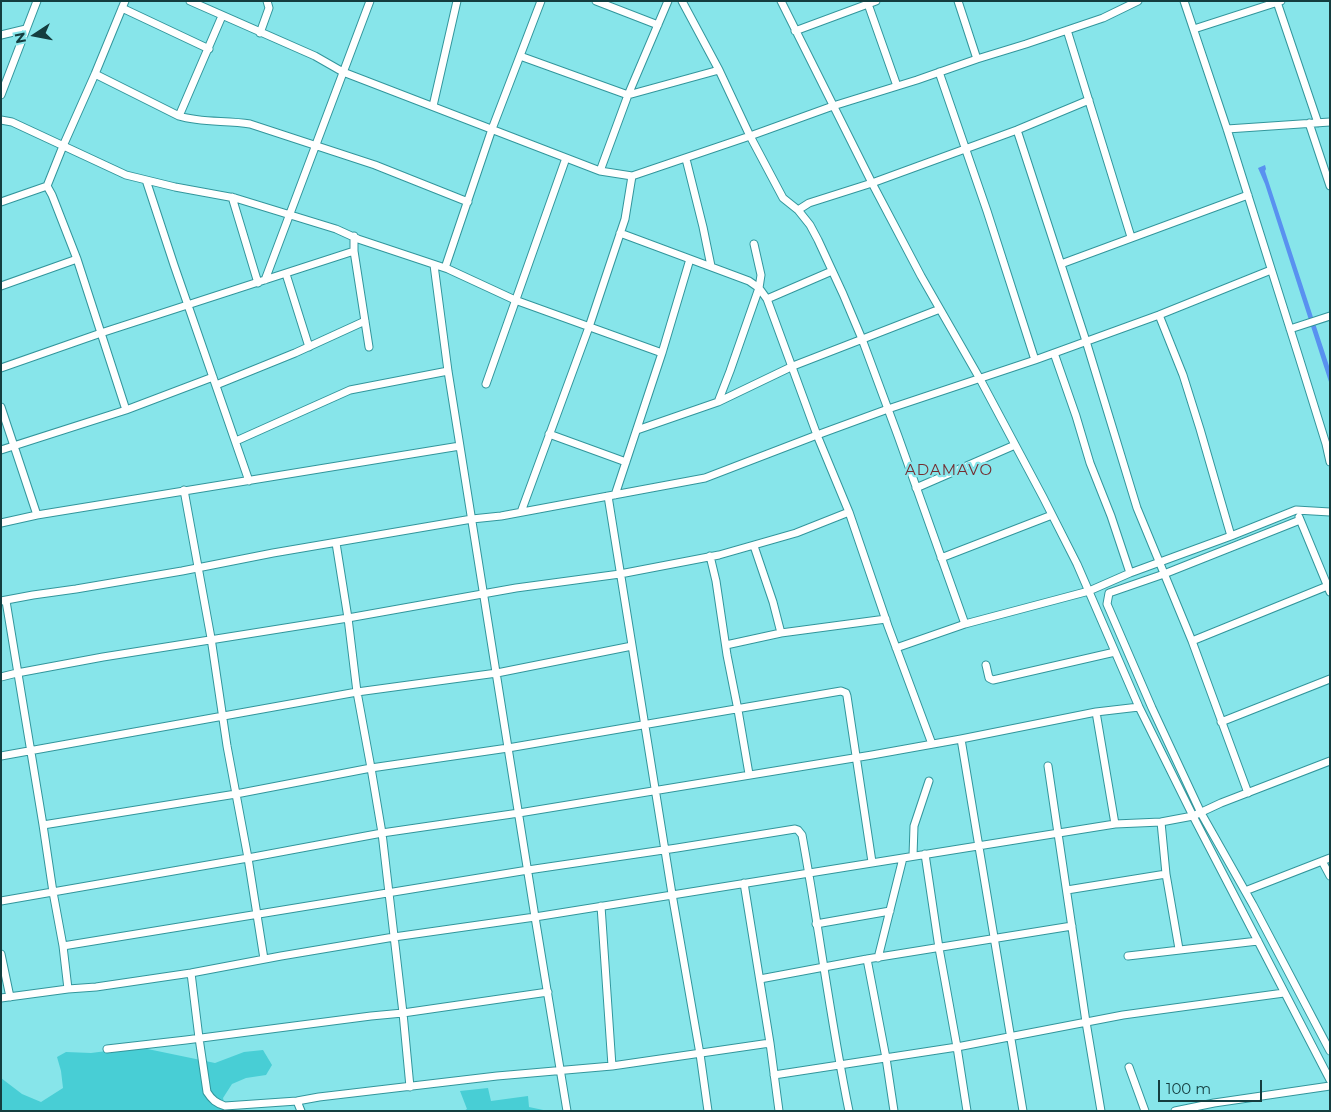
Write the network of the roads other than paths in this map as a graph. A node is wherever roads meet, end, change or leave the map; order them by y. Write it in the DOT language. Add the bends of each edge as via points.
graph roads {
  1 [pos="37,1"];
  2 [pos="190,1"];
  3 [pos="267,1"];
  4 [pos="370,1"];
  5 [pos="457,1"];
  6 [pos="541,1"];
  7 [pos="596,1"];
  8 [pos="668,1"];
  9 [pos="682,1"];
  10 [pos="780,1"];
  11 [pos="876,1"];
  12 [pos="958,1"];
  13 [pos="1138,1"];
  14 [pos="1184,1"];
  15 [pos="1279,2"];
  16 [pos="868,4"];
  17 [pos="123,5"];
  18 [pos="222,16"];
  19 [pos="658,25"];
  20 [pos="26,29"];
  21 [pos="1194,29"];
  22 [pos="1067,30"];
  23 [pos="795,31"];
  24 [pos="260,33"];
  25 [pos="1,35"];
  26 [pos="208,49"];
  27 [pos="520,56"];
  28 [pos="977,59"];
  29 [pos="719,70"];
  30 [pos="344,72"];
  31 [pos="939,72"];
  32 [pos="95,74"];
  33 [pos="897,86"];
  34 [pos="1,95"];
  35 [pos="628,95"];
  36 [pos="1089,100"];
  37 [pos="432,106"];
  38 [pos="833,106"];
  39 [pos="179,116"];
  40 [pos="1,120"];
  41 [pos="1330,122"];
  42 [pos="1309,123"];
  43 [pos="1318,123"];
  44 [pos="492,129"];
  45 [pos="1227,129"];
  46 [pos="1017,130"];
  47 [pos="750,136"];
  48 [pos="63,146"];
  49 [pos="315,146"];
  50 [pos="965,148"];
  51 [pos="566,158"];
  52 [pos="686,159"];
  53 [pos="600,171"];
  54 [pos="632,176"];
  55 [pos="146,180"];
  56 [pos="872,183"];
  57 [pos="48,186"];
  58 [pos="1330,186"];
  59 [pos="1248,196"];
  60 [pos="232,197"];
  61 [pos="1,202"];
  62 [pos="468,202"];
  63 [pos="798,210"];
  64 [pos="290,215"];
  65 [pos="620,233"];
  66 [pos="354,236"];
  67 [pos="1131,237"];
  68 [pos="754,244"];
  69 [pos="354,251"];
  70 [pos="77,259"];
  71 [pos="690,259"];
  72 [pos="1061,264"];
  73 [pos="434,265"];
  74 [pos="711,266"];
  75 [pos="445,268"];
  76 [pos="1271,270"];
  77 [pos="832,271"];
  78 [pos="286,274"];
  79 [pos="261,281"];
  80 [pos="1,286"];
  81 [pos="759,288"];
  82 [pos="767,299"];
  83 [pos="515,300"];
  84 [pos="188,305"];
  85 [pos="940,309"];
  86 [pos="1159,315"];
  87 [pos="1330,316"];
  88 [pos="365,321"];
  89 [pos="589,327"];
  90 [pos="1290,329"];
  91 [pos="101,333"];
  92 [pos="862,339"];
  93 [pos="1086,341"];
  94 [pos="309,347"];
  95 [pos="369,347"];
  96 [pos="1054,353"];
  97 [pos="662,354"];
  98 [pos="1035,360"];
  99 [pos="793,366"];
  100 [pos="1,368"];
  101 [pos="448,372"];
  102 [pos="980,379"];
  103 [pos="214,381"];
  104 [pos="486,384"];
  105 [pos="718,402"];
  106 [pos="1,407"];
  107 [pos="888,409"];
  108 [pos="126,410"];
  109 [pos="637,430"];
  110 [pos="550,434"];
  111 [pos="817,435"];
  112 [pos="236,441"];
  113 [pos="1015,445"];
  114 [pos="14,446"];
  115 [pos="460,446"];
  116 [pos="1,450"];
  117 [pos="626,462"];
  118 [pos="1330,462"];
  119 [pos="249,481"];
  120 [pos="916,488"];
  121 [pos="184,490"];
  122 [pos="612,496"];
  123 [pos="1296,510"];
  124 [pos="521,512"];
  125 [pos="849,512"];
  126 [pos="1330,512"];
  127 [pos="36,514"];
  128 [pos="1052,515"];
  129 [pos="472,519"];
  130 [pos="1300,520"];
  131 [pos="1,523"];
  132 [pos="1232,536"];
  133 [pos="336,543"];
  134 [pos="754,546"];
  135 [pos="710,556"];
  136 [pos="941,558"];
  137 [pos="1160,563"];
  138 [pos="198,568"];
  139 [pos="1130,573"];
  140 [pos="620,574"];
  141 [pos="1164,574"];
  142 [pos="1329,588"];
  143 [pos="1089,591"];
  144 [pos="484,594"];
  145 [pos="4,601"];
  146 [pos="348,618"];
  147 [pos="886,619"];
  148 [pos="965,624"];
  149 [pos="781,633"];
  150 [pos="211,640"];
  151 [pos="1192,641"];
  152 [pos="726,645"];
  153 [pos="632,646"];
  154 [pos="896,648"];
  155 [pos="1115,652"];
  156 [pos="986,665"];
  157 [pos="17,673"];
  158 [pos="497,673"];
  159 [pos="1,677"];
  160 [pos="1330,679"];
  161 [pos="357,692"];
  162 [pos="1139,707"];
  163 [pos="738,710"];
  164 [pos="1096,712"];
  165 [pos="223,716"];
  166 [pos="1221,722"];
  167 [pos="646,726"];
  168 [pos="961,739"];
  169 [pos="932,744"];
  170 [pos="508,748"];
  171 [pos="31,750"];
  172 [pos="1,756"];
  173 [pos="857,757"];
  174 [pos="1330,761"];
  175 [pos="1048,766"];
  176 [pos="372,768"];
  177 [pos="748,774"];
  178 [pos="929,781"];
  179 [pos="655,790"];
  180 [pos="1248,793"];
  181 [pos="236,794"];
  182 [pos="519,813"];
  183 [pos="1201,813"];
  184 [pos="1193,816"];
  185 [pos="1161,822"];
  186 [pos="1116,824"];
  187 [pos="43,825"];
  188 [pos="382,833"];
  189 [pos="1059,833"];
  190 [pos="979,846"];
  191 [pos="665,850"];
  192 [pos="925,854"];
  193 [pos="913,856"];
  194 [pos="248,858"];
  195 [pos="903,858"];
  196 [pos="1330,858"];
  197 [pos="1322,861"];
  198 [pos="872,862"];
  199 [pos="528,870"];
  200 [pos="809,872"];
  201 [pos="1166,874"];
  202 [pos="1330,876"];
  203 [pos="744,883"];
  204 [pos="1067,890"];
  205 [pos="1245,891"];
  206 [pos="52,892"];
  207 [pos="390,892"];
  208 [pos="672,894"];
  209 [pos="1,901"];
  210 [pos="601,906"];
  211 [pos="890,912"];
  212 [pos="257,914"];
  213 [pos="535,917"];
  214 [pos="816,924"];
  215 [pos="1072,926"];
  216 [pos="394,937"];
  217 [pos="994,938"];
  218 [pos="1258,941"];
  219 [pos="63,946"];
  220 [pos="939,948"];
  221 [pos="1179,949"];
  222 [pos="1,954"];
  223 [pos="1128,956"];
  224 [pos="878,958"];
  225 [pos="264,959"];
  226 [pos="867,959"];
  227 [pos="823,968"];
  228 [pos="192,973"];
  229 [pos="760,979"];
  230 [pos="68,989"];
  231 [pos="548,992"];
  232 [pos="1284,993"];
  233 [pos="10,996"];
  234 [pos="1,998"];
  235 [pos="403,1012"];
  236 [pos="1086,1022"];
  237 [pos="1010,1037"];
  238 [pos="199,1038"];
  239 [pos="770,1043"];
  240 [pos="957,1047"];
  241 [pos="107,1049"];
  242 [pos="1330,1051"];
  243 [pos="700,1054"];
  244 [pos="886,1058"];
  245 [pos="840,1065"];
  246 [pos="612,1066"];
  247 [pos="1129,1067"];
  248 [pos="560,1071"];
  249 [pos="774,1075"];
  250 [pos="1330,1080"];
  251 [pos="1330,1086"];
  252 [pos="410,1087"];
  253 [pos="296,1101"];
  254 [pos="1214,1103"];
  255 [pos="301,1111"];
  256 [pos="568,1111"];
  257 [pos="708,1111"];
  258 [pos="779,1111"];
  259 [pos="849,1111"];
  260 [pos="894,1111"];
  261 [pos="967,1111"];
  262 [pos="1023,1111"];
  263 [pos="1101,1111"];
  264 [pos="1145,1111"];
  265 [pos="1175,1111"];
  266 [pos="1217,1111"];
  1 -- 20 [label="street"];
  2 -- 18 [label="street"];
  3 -- 24 [label="street" via="269,8"];
  4 -- 30 [label="street"];
  5 -- 37 [label="street"];
  6 -- 27 [label="street"];
  7 -- 19 [label="street"];
  8 -- 19 [label="street"];
  9 -- 29 [label="street"];
  10 -- 23 [label="street"];
  11 -- 16 [label="street"];
  12 -- 28 [label="street"];
  13 -- 22 [label="street" via="1103,18"];
  14 -- 21 [label="street"];
  15 -- 21 [label="street"];
  15 -- 43 [label="street"];
  16 -- 23 [label="street"];
  16 -- 33 [label="street"];
  17 -- 26 [label="street"];
  17 -- 32 [label="street"];
  18 -- 24 [label="street"];
  18 -- 26 [label="street"];
  19 -- 35 [label="street"];
  20 -- 25 [label="street"];
  20 -- 34 [label="street"];
  21 -- 45 [label="street"];
  22 -- 28 [label="street"];
  22 -- 36 [label="street"];
  23 -- 38 [label="street"];
  24 -- 30 [label="street" via="316,56"];
  26 -- 39 [label="street"];
  27 -- 35 [label="street"];
  27 -- 44 [label="street"];
  28 -- 31 [label="street"];
  29 -- 35 [label="street"];
  29 -- 47 [label="street"];
  30 -- 37 [label="street"];
  30 -- 49 [label="street"];
  31 -- 33 [label="street"];
  31 -- 50 [label="street"];
  32 -- 39 [label="street"];
  32 -- 48 [label="street"];
  33 -- 38 [label="street"];
  35 -- 53 [label="street"];
  36 -- 46 [label="street"];
  36 -- 67 [label="street"];
  37 -- 44 [label="street"];
  38 -- 47 [label="street"];
  38 -- 56 [label="street"];
  39 -- 49 [label="street" via="250,124"];
  40 -- 48 [label="street"];
  41 -- 43 [label="street"];
  42 -- 43 [label="street"];
  42 -- 45 [label="street"];
  42 -- 58 [label="street"];
  44 -- 51 [label="street"];
  44 -- 62 [label="street"];
  45 -- 59 [label="street"];
  46 -- 50 [label="street"];
  46 -- 72 [label="street"];
  47 -- 52 [label="street"];
  47 -- 63 [label="street" via="784,198"];
  48 -- 55 [label="street" via="126,175"];
  48 -- 57 [label="street"];
  49 -- 62 [label="street" via="375,165"];
  49 -- 64 [label="street"];
  50 -- 56 [label="street"];
  50 -- 98 [label="street"];
  51 -- 53 [label="street"];
  51 -- 83 [label="street"];
  52 -- 54 [label="street"];
  52 -- 74 [label="street"];
  53 -- 54 [label="street"];
  54 -- 65 [label="street"];
  55 -- 60 [label="street"];
  55 -- 84 [label="street"];
  56 -- 63 [label="street" via="809,203"];
  56 -- 85 [label="street"];
  57 -- 61 [label="street"];
  57 -- 70 [label="street"];
  59 -- 67 [label="street"];
  59 -- 76 [label="street"];
  60 -- 64 [label="street"];
  60 -- 79 [label="street"];
  62 -- 75 [label="street"];
  63 -- 77 [label="street" via="810,225"];
  64 -- 66 [label="street"];
  64 -- 79 [label="street"];
  65 -- 71 [label="street"];
  65 -- 89 [label="street"];
  66 -- 69 [label="street"];
  66 -- 73 [label="street"];
  67 -- 72 [label="street"];
  68 -- 81 [label="street" via="761,275"];
  69 -- 78 [label="street"];
  69 -- 88 [label="street"];
  70 -- 80 [label="street"];
  70 -- 91 [label="street"];
  71 -- 74 [label="street"];
  71 -- 97 [label="street"];
  72 -- 93 [label="street"];
  73 -- 75 [label="street"];
  73 -- 101 [label="street"];
  74 -- 81 [label="street" via="749,280"];
  75 -- 83 [label="street"];
  76 -- 86 [label="street"];
  76 -- 90 [label="street"];
  77 -- 82 [label="street"];
  77 -- 92 [label="street"];
  78 -- 79 [label="street"];
  78 -- 94 [label="street"];
  79 -- 84 [label="street"];
  81 -- 82 [label="street"];
  81 -- 105 [label="street"];
  82 -- 99 [label="street"];
  83 -- 89 [label="street"];
  83 -- 104 [label="street"];
  84 -- 91 [label="street"];
  84 -- 103 [label="street"];
  85 -- 92 [label="street"];
  85 -- 102 [label="street"];
  86 -- 93 [label="street"];
  86 -- 132 [label="street" via="1200,428"];
  87 -- 90 [label="street"];
  88 -- 94 [label="street"];
  88 -- 95 [label="street"];
  89 -- 97 [label="street"];
  89 -- 110 [label="street"];
  90 -- 118 [label="street"];
  91 -- 100 [label="street"];
  91 -- 108 [label="street"];
  92 -- 99 [label="street"];
  92 -- 107 [label="street"];
  93 -- 96 [label="street"];
  93 -- 137 [label="street" via="1137,508"];
  94 -- 103 [label="street"];
  96 -- 98 [label="street"];
  96 -- 139 [label="street"];
  97 -- 109 [label="street"];
  98 -- 102 [label="street"];
  99 -- 105 [label="street"];
  99 -- 111 [label="street"];
  101 -- 112 [label="street" via="350,390"];
  101 -- 115 [label="street"];
  102 -- 107 [label="street"];
  102 -- 113 [label="street"];
  103 -- 108 [label="street"];
  103 -- 112 [label="street"];
  105 -- 109 [label="street"];
  106 -- 114 [label="street"];
  107 -- 111 [label="street"];
  107 -- 120 [label="street"];
  108 -- 114 [label="street"];
  109 -- 117 [label="street"];
  110 -- 117 [label="street"];
  110 -- 124 [label="street"];
  111 -- 122 [label="street" via="705,478"];
  111 -- 125 [label="street"];
  112 -- 119 [label="street"];
  113 -- 120 [label="street"];
  113 -- 128 [label="street"];
  114 -- 116 [label="street"];
  114 -- 127 [label="street"];
  115 -- 119 [label="street"];
  115 -- 129 [label="street"];
  117 -- 122 [label="street"];
  119 -- 121 [label="street"];
  120 -- 136 [label="street"];
  121 -- 127 [label="street"];
  121 -- 138 [label="street"];
  122 -- 124 [label="street"];
  122 -- 140 [label="street"];
  123 -- 126 [label="street"];
  123 -- 130 [label="street"];
  123 -- 132 [label="street"];
  124 -- 129 [label="street"];
  125 -- 134 [label="street"];
  125 -- 147 [label="street"];
  127 -- 131 [label="street"];
  128 -- 136 [label="street"];
  128 -- 143 [label="street"];
  129 -- 133 [label="street"];
  129 -- 144 [label="street"];
  130 -- 141 [label="street"];
  130 -- 142 [label="street"];
  132 -- 137 [label="street"];
  133 -- 138 [label="street"];
  133 -- 146 [label="street"];
  134 -- 135 [label="street"];
  134 -- 149 [label="street"];
  135 -- 140 [label="street"];
  135 -- 152 [label="street"];
  136 -- 148 [label="street"];
  137 -- 139 [label="street"];
  137 -- 141 [label="street"];
  138 -- 145 [label="street"];
  138 -- 150 [label="street"];
  139 -- 143 [label="street"];
  140 -- 144 [label="street"];
  140 -- 153 [label="street"];
  141 -- 151 [label="street"];
  141 -- 183 [label="street" via="1109,593 1107,604"];
  142 -- 151 [label="street"];
  143 -- 148 [label="street"];
  143 -- 155 [label="street"];
  144 -- 146 [label="street"];
  144 -- 158 [label="street"];
  145 -- 157 [label="street"];
  146 -- 150 [label="street"];
  146 -- 161 [label="street"];
  147 -- 149 [label="street"];
  147 -- 154 [label="street"];
  148 -- 154 [label="street"];
  149 -- 152 [label="street"];
  150 -- 157 [label="street"];
  150 -- 165 [label="street"];
  151 -- 166 [label="street"];
  152 -- 163 [label="street"];
  153 -- 158 [label="street"];
  153 -- 167 [label="street"];
  154 -- 169 [label="street"];
  155 -- 156 [label="street" via="993,680"];
  155 -- 162 [label="street"];
  157 -- 159 [label="street"];
  157 -- 171 [label="street"];
  158 -- 161 [label="street"];
  158 -- 170 [label="street"];
  160 -- 166 [label="street"];
  161 -- 165 [label="street"];
  161 -- 176 [label="street"];
  162 -- 164 [label="street"];
  162 -- 184 [label="street"];
  163 -- 167 [label="street"];
  163 -- 173 [label="street" via="844,692"];
  163 -- 177 [label="street"];
  164 -- 168 [label="street"];
  164 -- 186 [label="street"];
  165 -- 171 [label="street"];
  165 -- 181 [label="street"];
  166 -- 180 [label="street"];
  167 -- 170 [label="street"];
  167 -- 179 [label="street"];
  168 -- 169 [label="street"];
  168 -- 190 [label="street"];
  169 -- 173 [label="street"];
  170 -- 176 [label="street"];
  170 -- 182 [label="street"];
  171 -- 172 [label="street"];
  171 -- 187 [label="street"];
  173 -- 177 [label="street"];
  173 -- 198 [label="street"];
  174 -- 180 [label="street"];
  175 -- 189 [label="street"];
  176 -- 181 [label="street"];
  176 -- 188 [label="street"];
  177 -- 179 [label="street"];
  178 -- 193 [label="street" via="914,826"];
  179 -- 182 [label="street"];
  179 -- 191 [label="street"];
  180 -- 183 [label="street"];
  181 -- 187 [label="street"];
  181 -- 194 [label="street"];
  182 -- 188 [label="street"];
  182 -- 199 [label="street"];
  183 -- 184 [label="street"];
  183 -- 205 [label="street"];
  184 -- 185 [label="street"];
  184 -- 218 [label="street"];
  185 -- 186 [label="street"];
  185 -- 201 [label="street"];
  186 -- 189 [label="street"];
  187 -- 206 [label="street"];
  188 -- 194 [label="street"];
  188 -- 207 [label="street"];
  189 -- 190 [label="street"];
  189 -- 204 [label="street"];
  190 -- 192 [label="street"];
  190 -- 217 [label="street"];
  191 -- 199 [label="street"];
  191 -- 200 [label="street" via="794,829 802,835"];
  191 -- 208 [label="street"];
  192 -- 193 [label="street"];
  192 -- 220 [label="street"];
  193 -- 195 [label="street"];
  194 -- 206 [label="street"];
  194 -- 212 [label="street"];
  195 -- 198 [label="street"];
  195 -- 211 [label="street"];
  196 -- 197 [label="street"];
  197 -- 202 [label="street"];
  197 -- 205 [label="street"];
  198 -- 200 [label="street"];
  199 -- 207 [label="street"];
  199 -- 213 [label="street"];
  200 -- 203 [label="street"];
  200 -- 214 [label="street"];
  201 -- 204 [label="street"];
  201 -- 221 [label="street"];
  203 -- 208 [label="street"];
  203 -- 229 [label="street"];
  204 -- 215 [label="street"];
  205 -- 242 [label="street"];
  206 -- 209 [label="street"];
  206 -- 219 [label="street"];
  207 -- 212 [label="street"];
  207 -- 216 [label="street"];
  208 -- 210 [label="street"];
  208 -- 243 [label="street"];
  210 -- 213 [label="street"];
  210 -- 246 [label="street"];
  211 -- 214 [label="street"];
  211 -- 224 [label="street"];
  212 -- 219 [label="street"];
  212 -- 225 [label="street"];
  213 -- 216 [label="street"];
  213 -- 231 [label="street"];
  214 -- 227 [label="street"];
  215 -- 217 [label="street"];
  215 -- 236 [label="street"];
  216 -- 225 [label="street"];
  216 -- 235 [label="street"];
  217 -- 220 [label="street"];
  217 -- 237 [label="street"];
  218 -- 221 [label="street"];
  218 -- 232 [label="street"];
  219 -- 230 [label="street"];
  220 -- 224 [label="street"];
  220 -- 240 [label="street"];
  221 -- 223 [label="street"];
  222 -- 233 [label="street"];
  224 -- 226 [label="street"];
  225 -- 228 [label="street"];
  226 -- 227 [label="street"];
  226 -- 244 [label="street"];
  227 -- 229 [label="street"];
  227 -- 245 [label="street"];
  228 -- 230 [label="street"];
  228 -- 238 [label="street"];
  229 -- 239 [label="street"];
  230 -- 233 [label="street"];
  231 -- 235 [label="street"];
  231 -- 248 [label="street"];
  232 -- 236 [label="street"];
  232 -- 250 [label="street"];
  233 -- 234 [label="street"];
  235 -- 238 [label="street"];
  235 -- 252 [label="street"];
  236 -- 237 [label="street"];
  236 -- 263 [label="street"];
  237 -- 240 [label="street"];
  237 -- 262 [label="street"];
  238 -- 241 [label="street"];
  238 -- 253 [label="street" via="207,1092 216,1103 224,1106"];
  239 -- 243 [label="street"];
  239 -- 249 [label="street"];
  240 -- 244 [label="street"];
  240 -- 261 [label="street"];
  243 -- 246 [label="street"];
  243 -- 257 [label="street"];
  244 -- 245 [label="street"];
  244 -- 260 [label="street"];
  245 -- 249 [label="street"];
  245 -- 259 [label="street"];
  246 -- 248 [label="street"];
  247 -- 264 [label="street"];
  248 -- 252 [label="street"];
  248 -- 256 [label="street"];
  249 -- 258 [label="street"];
  251 -- 254 [label="street"];
  252 -- 253 [label="street"];
  253 -- 255 [label="street"];
  254 -- 265 [label="street"];
  254 -- 266 [label="street"];
}
